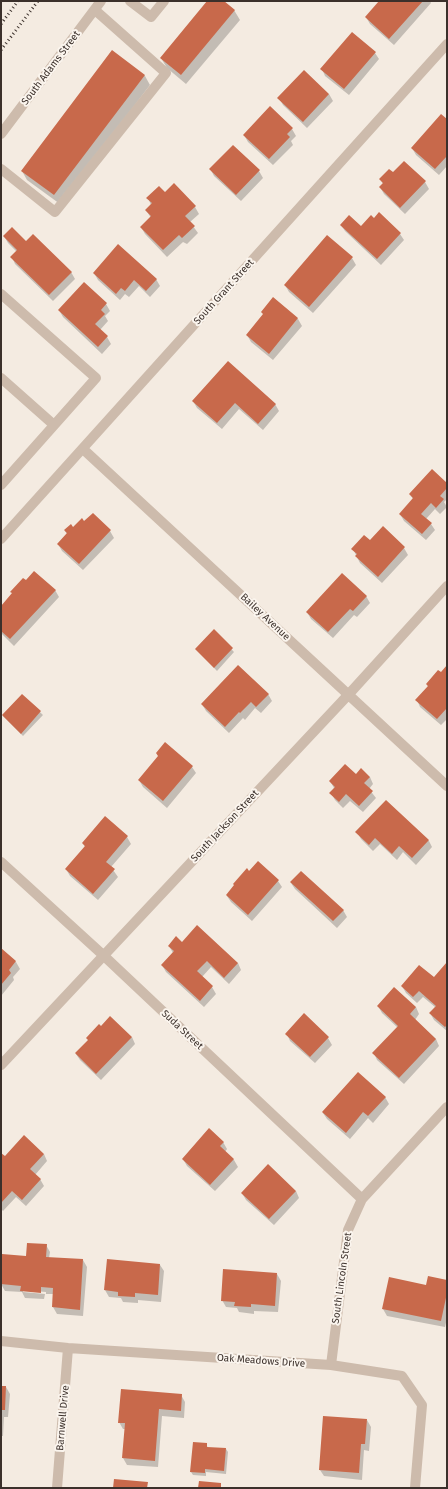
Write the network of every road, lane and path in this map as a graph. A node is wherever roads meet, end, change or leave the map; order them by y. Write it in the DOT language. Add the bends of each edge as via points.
graph roads {
  1 [pos="101,1"];
  2 [pos="130,1"];
  3 [pos="164,1"];
  4 [pos="95,10"];
  5 [pos="447,44"];
  6 [pos="1,134"];
  7 [pos="1,169"];
  8 [pos="1,294"];
  9 [pos="1,378"];
  10 [pos="54,425"];
  11 [pos="83,449"];
  12 [pos="1,485"];
  13 [pos="1,539"];
  14 [pos="447,586"];
  15 [pos="349,694"];
  16 [pos="447,786"];
  17 [pos="1,862"];
  18 [pos="103,955"];
  19 [pos="1,1065"];
  20 [pos="447,1107"];
  21 [pos="362,1199"];
  22 [pos="1,1341"];
  23 [pos="68,1348"];
  24 [pos="331,1365"];
  25 [pos="57,1488"];
  26 [pos="415,1488"];
  1 -- 4 [label="street, South Adams Street"];
  2 -- 3 [label="street" via="151,17"];
  4 -- 6 [label="street, South Adams Street"];
  4 -- 7 [label="street" via="166,73 55,212"];
  5 -- 11 [label="street, South Grant Street"];
  8 -- 10 [label="street" via="96,378"];
  9 -- 10 [label="street"];
  10 -- 12 [label="street"];
  11 -- 13 [label="street, South Grant Street"];
  11 -- 15 [label="street, Bailey Avenue"];
  14 -- 15 [label="street, South Jackson Street"];
  15 -- 16 [label="street, Bailey Avenue"];
  15 -- 18 [label="street, South Jackson Street"];
  17 -- 18 [label="street, Suda Street"];
  18 -- 19 [label="street, South Jackson Street"];
  18 -- 21 [label="street, Suda Street"];
  20 -- 21 [label="street, South Lincoln Street"];
  21 -- 24 [label="street, South Lincoln Street" via="348,1230"];
  22 -- 23 [label="street, Oak Meadows Drive"];
  23 -- 24 [label="street, Oak Meadows Drive"];
  23 -- 25 [label="street, Barnwell Drive"];
  24 -- 26 [label="street, Oak Meadows Drive" via="402,1376 422,1405"];
}
